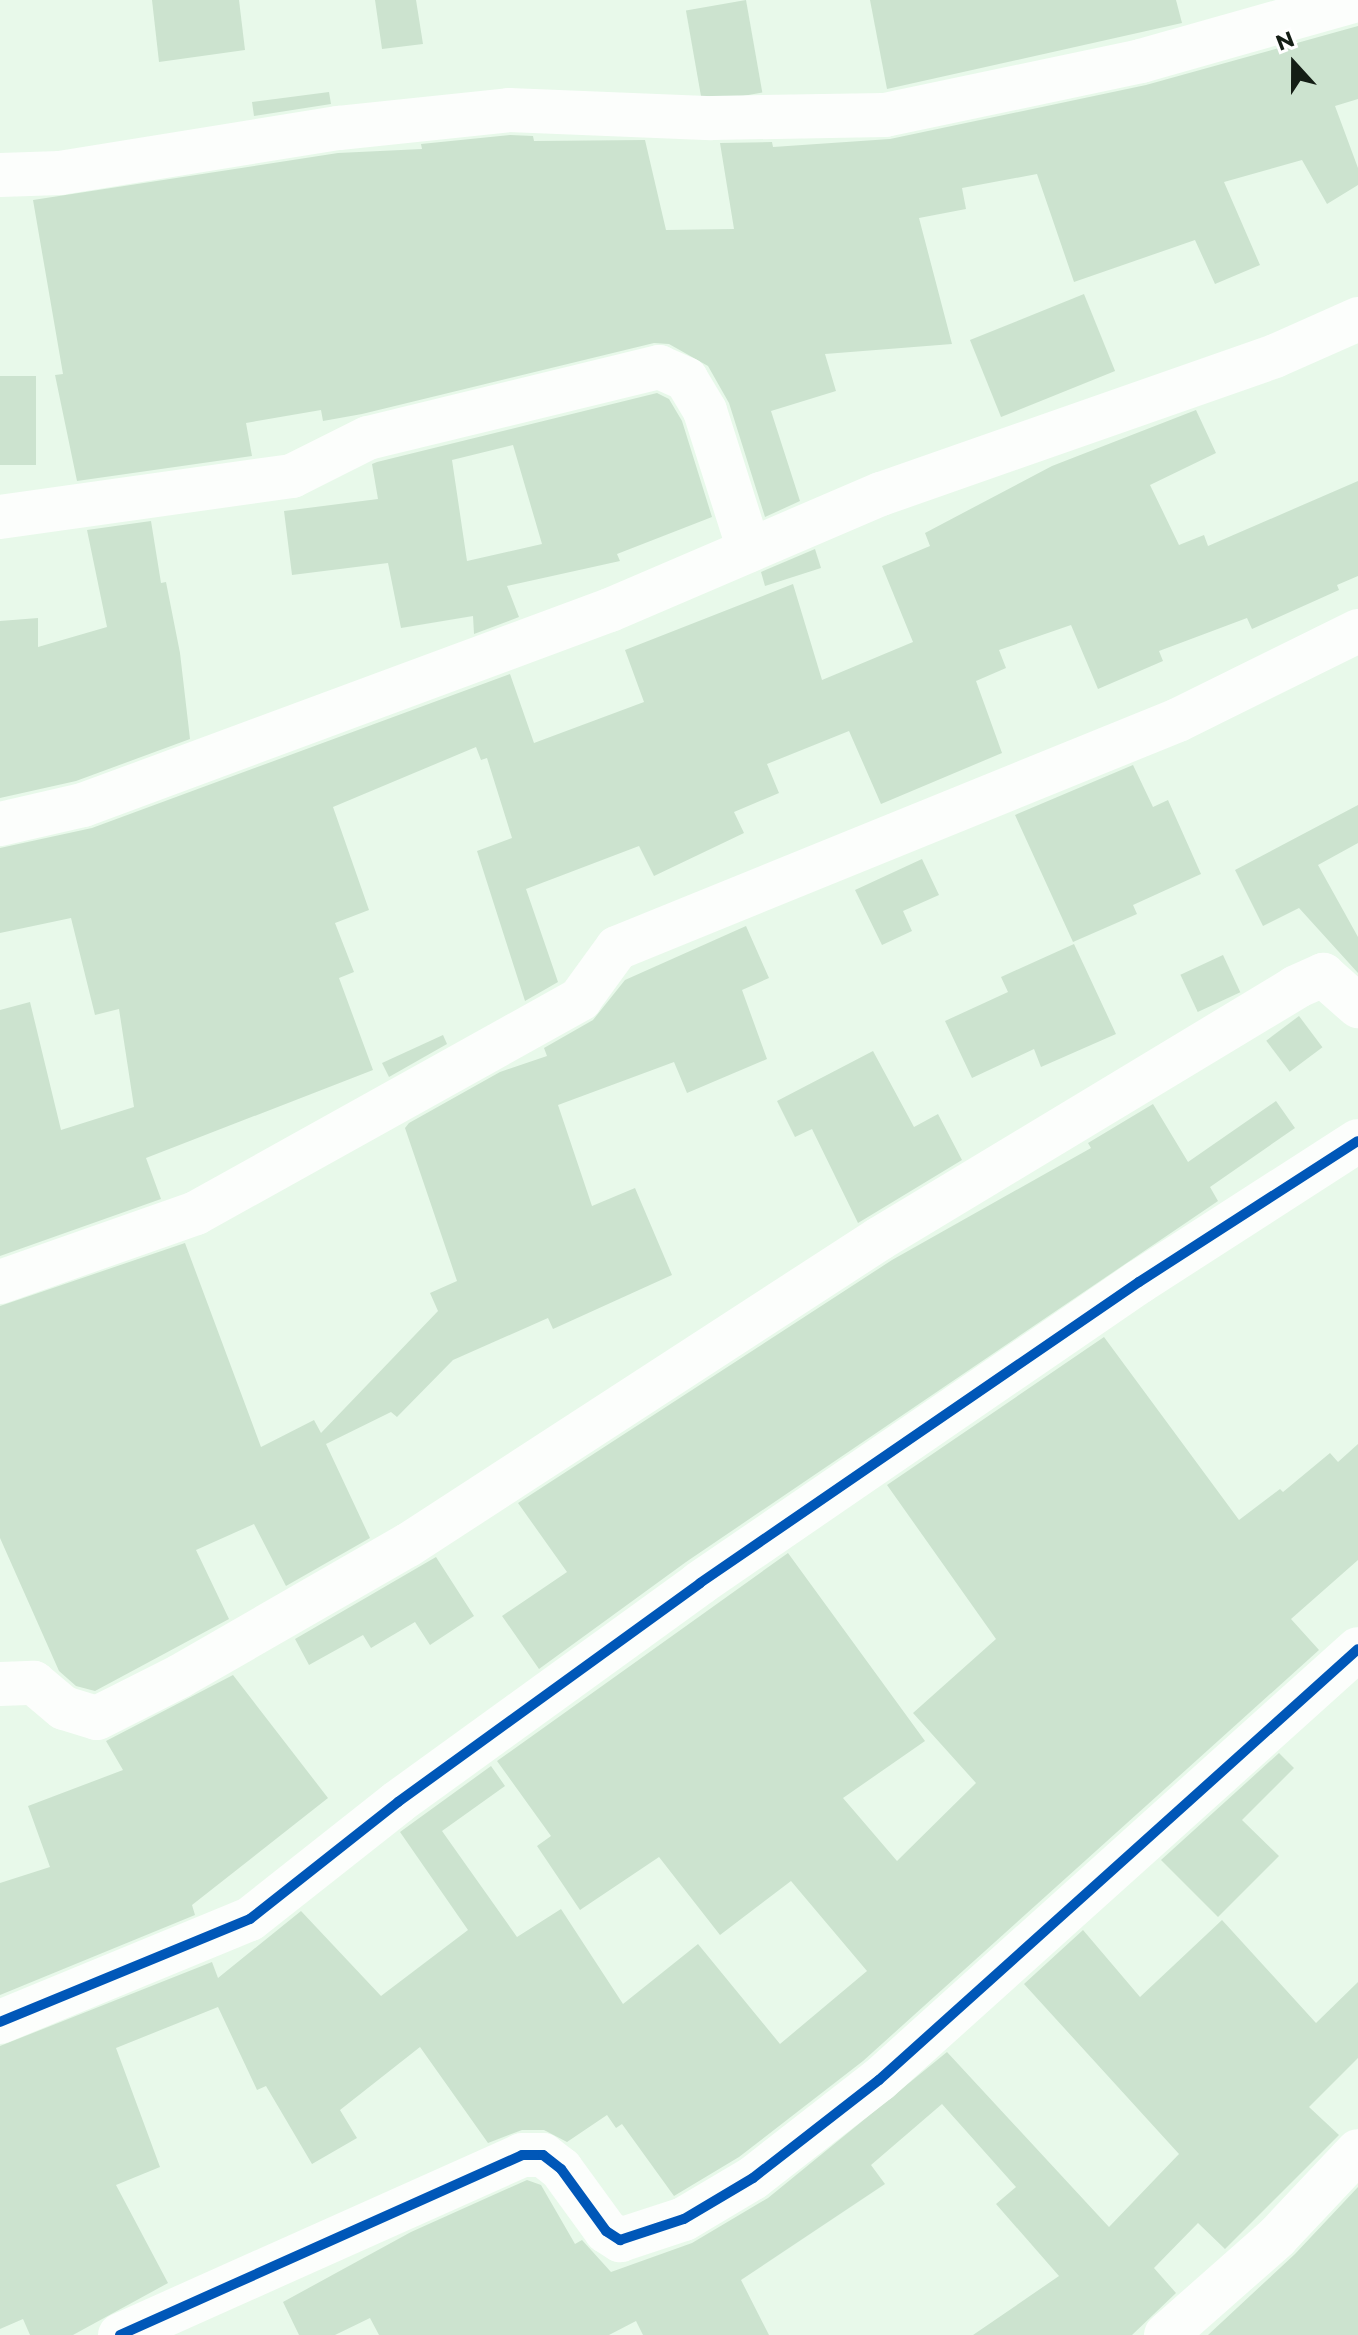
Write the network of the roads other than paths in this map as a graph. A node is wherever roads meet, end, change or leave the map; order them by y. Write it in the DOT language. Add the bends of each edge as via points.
graph roads {
  1 [pos="1357,0"];
  2 [pos="0,175"];
  3 [pos="1358,319"];
  4 [pos="0,517"];
  5 [pos="749,550"];
  6 [pos="1358,631"];
  7 [pos="0,824"];
  8 [pos="1358,1006"];
  9 [pos="1358,1141"];
  10 [pos="0,1282"];
  11 [pos="1358,1649"];
  12 [pos="0,1684"];
  13 [pos="0,2022"];
  14 [pos="1358,2151"];
  15 [pos="120,2335"];
  16 [pos="1166,2335"];
  1 -- 2 [label="street" via="1141,61 885,115 712,118 509,110 339,128 60,173"];
  3 -- 5 [label="street" via="1275,356 881,494"];
  4 -- 5 [label="street" via="292,476 368,438 659,367 686,379 705,411"];
  5 -- 7 [label="street" via="610,610 97,800"];
  6 -- 10 [label="street" via="1178,720 617,948 580,999 196,1213"];
  8 -- 12 [label="street" via="1323,975 1296,987 879,1239 408,1545 97,1718 64,1708 34,1683"];
  9 -- 13 [label="street" via="1139,1282 700,1583 398,1802 250,1919"];
  11 -- 15 [label="street" via="879,2080 753,2178 684,2219 620,2240 606,2231 561,2169 543,2155 522,2155"];
  14 -- 16 [label="street" via="1277,2237"];
}
